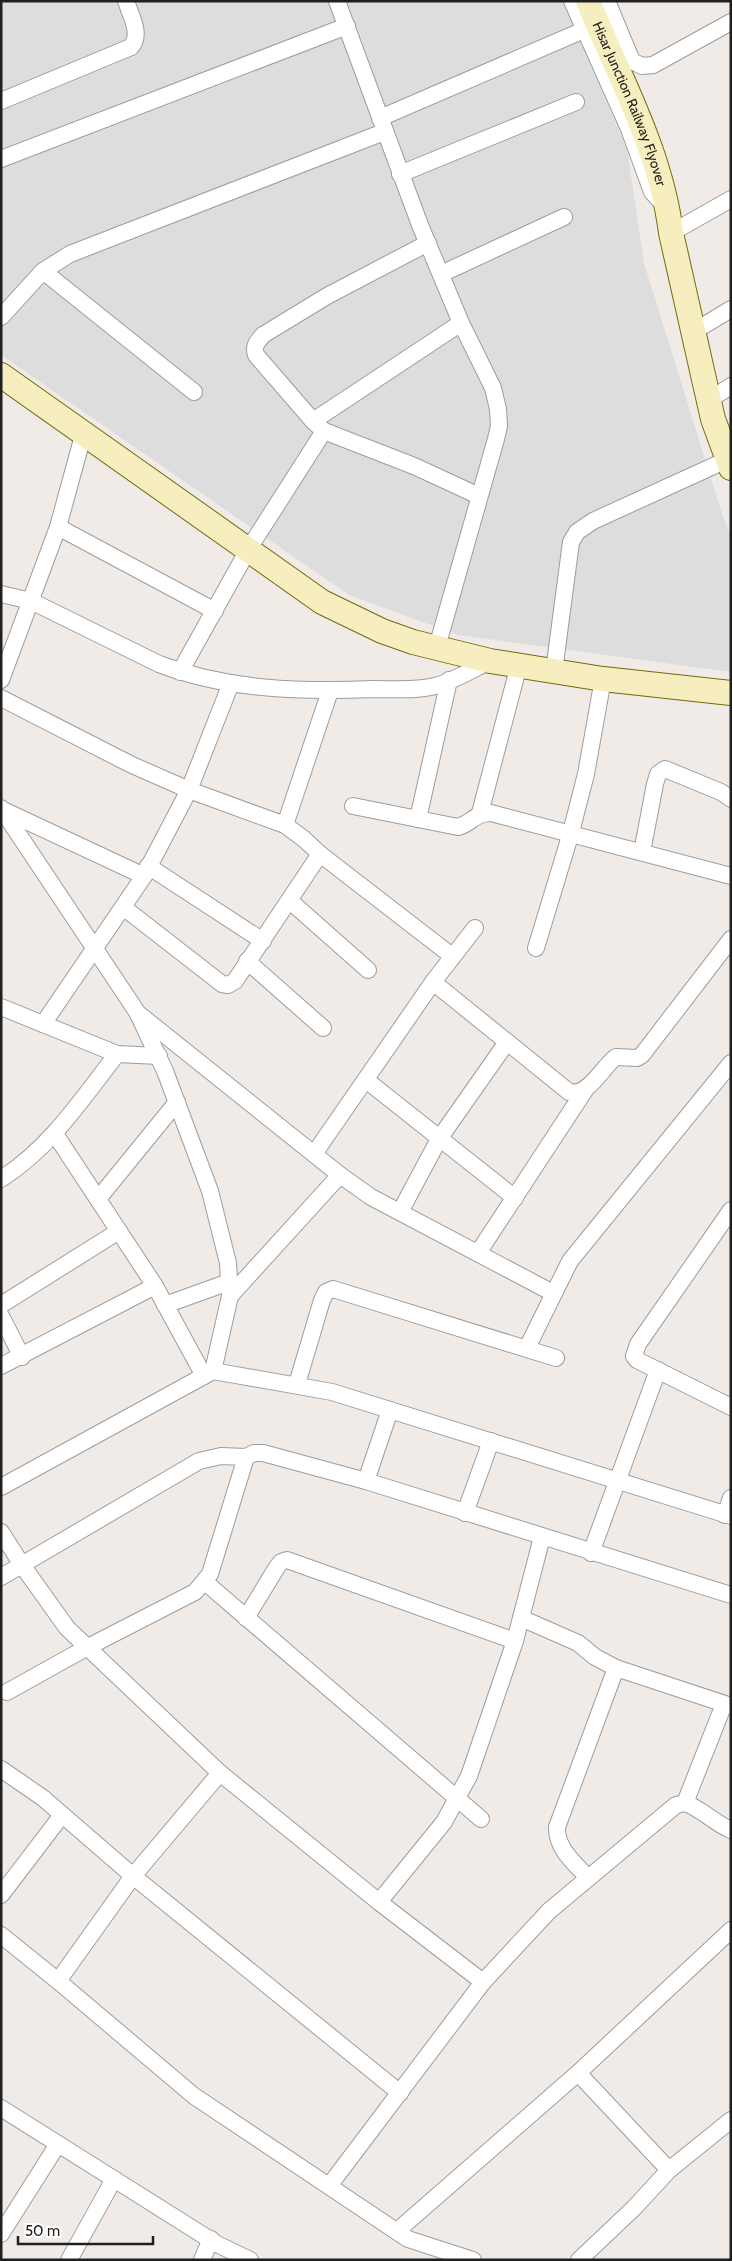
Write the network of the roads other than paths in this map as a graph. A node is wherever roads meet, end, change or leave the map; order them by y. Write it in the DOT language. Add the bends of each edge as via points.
graph roads {
  1 [pos="126,1"];
  2 [pos="337,1"];
  3 [pos="572,1"];
  4 [pos="588,1"];
  5 [pos="607,1"];
  6 [pos="731,22"];
  7 [pos="347,26"];
  8 [pos="584,30"];
  9 [pos="1,102"];
  10 [pos="576,102"];
  11 [pos="382,125"];
  12 [pos="1,159"];
  13 [pos="400,174"];
  14 [pos="731,199"];
  15 [pos="668,207"];
  16 [pos="564,217"];
  17 [pos="671,233"];
  18 [pos="428,243"];
  19 [pos="43,270"];
  20 [pos="440,274"];
  21 [pos="731,309"];
  22 [pos="1,317"];
  23 [pos="461,323"];
  24 [pos="694,332"];
  25 [pos="1,375"];
  26 [pos="731,386"];
  27 [pos="194,392"];
  28 [pos="709,400"];
  29 [pos="318,426"];
  30 [pos="84,432"];
  31 [pos="730,462"];
  32 [pos="480,496"];
  33 [pos="58,527"];
  34 [pos="248,550"];
  35 [pos="1,594"];
  36 [pos="31,601"];
  37 [pos="215,611"];
  38 [pos="436,647"];
  39 [pos="490,661"];
  40 [pos="519,665"];
  41 [pos="554,671"];
  42 [pos="180,672"];
  43 [pos="603,679"];
  44 [pos="1,680"];
  45 [pos="449,680"];
  46 [pos="231,683"];
  47 [pos="330,691"];
  48 [pos="731,693"];
  49 [pos="1,698"];
  50 [pos="190,790"];
  51 [pos="731,799"];
  52 [pos="354,806"];
  53 [pos="2,809"];
  54 [pos="480,813"];
  55 [pos="418,819"];
  56 [pos="286,825"];
  57 [pos="570,836"];
  58 [pos="642,852"];
  59 [pos="320,854"];
  60 [pos="146,871"];
  61 [pos="731,876"];
  62 [pos="290,902"];
  63 [pos="123,906"];
  64 [pos="475,928"];
  65 [pos="731,940"];
  66 [pos="262,941"];
  67 [pos="95,948"];
  68 [pos="536,948"];
  69 [pos="452,956"];
  70 [pos="247,961"];
  71 [pos="368,970"];
  72 [pos="433,982"];
  73 [pos="1,1007"];
  74 [pos="137,1012"];
  75 [pos="43,1024"];
  76 [pos="323,1028"];
  77 [pos="507,1042"];
  78 [pos="117,1054"];
  79 [pos="159,1056"];
  80 [pos="728,1073"];
  81 [pos="366,1080"];
  82 [pos="588,1087"];
  83 [pos="177,1102"];
  84 [pos="55,1134"];
  85 [pos="439,1139"];
  86 [pos="314,1154"];
  87 [pos="340,1175"];
  88 [pos="1,1179"];
  89 [pos="514,1198"];
  90 [pos="98,1199"];
  91 [pos="731,1210"];
  92 [pos="400,1212"];
  93 [pos="119,1231"];
  94 [pos="478,1253"];
  95 [pos="155,1286"];
  96 [pos="230,1289"];
  97 [pos="553,1293"];
  98 [pos="1,1305"];
  99 [pos="165,1305"];
  100 [pos="1,1316"];
  101 [pos="526,1348"];
  102 [pos="22,1357"];
  103 [pos="556,1358"];
  104 [pos="1,1366"];
  105 [pos="658,1370"];
  106 [pos="208,1373"];
  107 [pos="297,1384"];
  108 [pos="731,1407"];
  109 [pos="390,1410"];
  110 [pos="491,1441"];
  111 [pos="246,1457"];
  112 [pos="366,1481"];
  113 [pos="617,1481"];
  114 [pos="1,1487"];
  115 [pos="731,1498"];
  116 [pos="465,1513"];
  117 [pos="728,1516"];
  118 [pos="1,1532"];
  119 [pos="542,1537"];
  120 [pos="590,1553"];
  121 [pos="22,1565"];
  122 [pos="1,1577"];
  123 [pos="205,1582"];
  124 [pos="731,1595"];
  125 [pos="246,1618"];
  126 [pos="521,1618"];
  127 [pos="515,1641"];
  128 [pos="86,1648"];
  129 [pos="616,1668"];
  130 [pos="7,1692"];
  131 [pos="727,1705"];
  132 [pos="1,1769"];
  133 [pos="220,1774"];
  134 [pos="458,1799"];
  135 [pos="685,1802"];
  136 [pos="62,1815"];
  137 [pos="481,1819"];
  138 [pos="731,1830"];
  139 [pos="133,1876"];
  140 [pos="588,1878"];
  141 [pos="1,1895"];
  142 [pos="379,1902"];
  143 [pos="731,1930"];
  144 [pos="1,1935"];
  145 [pos="58,1981"];
  146 [pos="484,1982"];
  147 [pos="578,2073"];
  148 [pos="400,2093"];
  149 [pos="1,2108"];
  150 [pos="731,2120"];
  151 [pos="58,2144"];
  152 [pos="669,2170"];
  153 [pos="114,2179"];
  154 [pos="329,2186"];
  155 [pos="397,2231"];
  156 [pos="1,2234"];
  157 [pos="211,2240"];
  158 [pos="433,2254"];
  159 [pos="69,2260"];
  160 [pos="202,2260"];
  161 [pos="250,2260"];
  162 [pos="473,2260"];
  163 [pos="580,2260"];
  1 -- 9 [label="street" via="137,35 131,47"];
  2 -- 7 [label="street"];
  3 -- 8 [label="street"];
  4 -- 15 [label="street, Hisar Junction Railway Flyover" via="652,152"];
  5 -- 6 [label="street" via="632,61 642,66 653,65"];
  7 -- 11 [label="street"];
  7 -- 12 [label="street"];
  8 -- 11 [label="street"];
  8 -- 15 [label="street" via="629,129 652,192"];
  10 -- 13 [label="street"];
  11 -- 13 [label="street"];
  11 -- 19 [label="street" via="70,254"];
  13 -- 18 [label="street"];
  14 -- 17 [label="street"];
  15 -- 17 [label="street, Hisar Junction Railway Flyover"];
  16 -- 20 [label="street"];
  17 -- 24 [label="street, Hisar Junction Railway Flyover"];
  18 -- 20 [label="street"];
  18 -- 29 [label="street" via="327,296 263,335 256,343 256,356"];
  19 -- 22 [label="street"];
  19 -- 27 [label="street"];
  20 -- 23 [label="street"];
  21 -- 24 [label="street"];
  23 -- 29 [label="street"];
  23 -- 32 [label="street" via="493,388 498,409 499,426"];
  24 -- 28 [label="street, Hisar Junction Railway Flyover"];
  25 -- 30 [label="street"];
  26 -- 28 [label="street"];
  28 -- 31 [label="street, Hisar Junction Railway Flyover"];
  29 -- 32 [label="street"];
  29 -- 34 [label="street"];
  30 -- 33 [label="street"];
  30 -- 34 [label="street"];
  31 -- 41 [label="street" via="593,521 577,532 572,542"];
  32 -- 38 [label="street"];
  33 -- 36 [label="street"];
  33 -- 37 [label="street"];
  34 -- 37 [label="street"];
  34 -- 38 [label="street" via="322,602 352,618 413,642"];
  35 -- 36 [label="street"];
  36 -- 42 [label="street"];
  36 -- 44 [label="street"];
  37 -- 42 [label="street"];
  38 -- 39 [label="street"];
  39 -- 40 [label="street"];
  39 -- 45 [label="street"];
  40 -- 41 [label="street"];
  40 -- 54 [label="street"];
  41 -- 43 [label="street"];
  42 -- 46 [label="street"];
  43 -- 48 [label="street"];
  43 -- 57 [label="street" via="586,774"];
  45 -- 47 [label="street" via="435,686"];
  45 -- 55 [label="street"];
  46 -- 47 [label="street"];
  46 -- 50 [label="street"];
  47 -- 56 [label="street"];
  49 -- 50 [label="street" via="132,765"];
  50 -- 56 [label="street"];
  50 -- 60 [label="street"];
  51 -- 58 [label="street" via="665,769 658,774 655,784"];
  52 -- 55 [label="street"];
  53 -- 60 [label="street"];
  53 -- 67 [label="street"];
  54 -- 55 [label="street" via="458,827"];
  54 -- 57 [label="street" via="491,813"];
  56 -- 59 [label="street"];
  57 -- 58 [label="street"];
  57 -- 68 [label="street"];
  58 -- 61 [label="street"];
  59 -- 62 [label="street"];
  59 -- 69 [label="street"];
  60 -- 63 [label="street"];
  60 -- 66 [label="street"];
  62 -- 66 [label="street"];
  62 -- 71 [label="street"];
  63 -- 67 [label="street"];
  63 -- 70 [label="street" via="222,984 231,984"];
  64 -- 69 [label="street"];
  65 -- 82 [label="street" via="642,1055 637,1058 616,1057"];
  66 -- 70 [label="street"];
  67 -- 74 [label="street"];
  67 -- 75 [label="street"];
  69 -- 72 [label="street"];
  70 -- 76 [label="street"];
  72 -- 77 [label="street"];
  72 -- 81 [label="street"];
  73 -- 75 [label="street"];
  74 -- 79 [label="street"];
  74 -- 86 [label="street"];
  75 -- 78 [label="street"];
  77 -- 82 [label="street" via="569,1092 580,1092"];
  77 -- 85 [label="street"];
  78 -- 79 [label="street"];
  78 -- 84 [label="street"];
  79 -- 83 [label="street"];
  80 -- 97 [label="street" via="570,1261"];
  81 -- 85 [label="street"];
  81 -- 86 [label="street"];
  82 -- 89 [label="street"];
  83 -- 90 [label="street"];
  83 -- 96 [label="street" via="210,1190 228,1263"];
  84 -- 88 [label="street" via="20,1167"];
  84 -- 90 [label="street"];
  85 -- 89 [label="street"];
  85 -- 92 [label="street"];
  86 -- 87 [label="street"];
  87 -- 92 [label="street"];
  87 -- 96 [label="street"];
  89 -- 94 [label="street"];
  90 -- 93 [label="street"];
  91 -- 105 [label="street" via="634,1350 638,1360"];
  92 -- 94 [label="street"];
  93 -- 95 [label="street"];
  93 -- 98 [label="street"];
  94 -- 97 [label="street"];
  95 -- 99 [label="street"];
  95 -- 102 [label="street"];
  96 -- 99 [label="street"];
  96 -- 106 [label="street"];
  97 -- 101 [label="street"];
  99 -- 106 [label="street"];
  100 -- 102 [label="street"];
  101 -- 103 [label="street"];
  101 -- 107 [label="street" via="333,1289 326,1292 322,1300"];
  102 -- 104 [label="street"];
  105 -- 108 [label="street"];
  105 -- 113 [label="street"];
  106 -- 107 [label="street"];
  106 -- 114 [label="street"];
  107 -- 109 [label="street"];
  109 -- 110 [label="street"];
  109 -- 112 [label="street"];
  110 -- 113 [label="street"];
  110 -- 116 [label="street"];
  111 -- 112 [label="street" via="263,1453"];
  111 -- 121 [label="street" via="221,1456 199,1461"];
  111 -- 123 [label="street" via="212,1569"];
  112 -- 116 [label="street"];
  113 -- 117 [label="street"];
  113 -- 120 [label="street"];
  115 -- 117 [label="street"];
  116 -- 119 [label="street"];
  118 -- 121 [label="street"];
  119 -- 120 [label="street"];
  119 -- 126 [label="street"];
  120 -- 124 [label="street"];
  121 -- 122 [label="street"];
  121 -- 128 [label="street" via="52,1609"];
  123 -- 125 [label="street"];
  123 -- 128 [label="street" via="195,1592"];
  125 -- 127 [label="street" via="277,1567 287,1560"];
  125 -- 134 [label="street"];
  126 -- 127 [label="street"];
  126 -- 129 [label="street" via="578,1643"];
  127 -- 134 [label="street" via="469,1776"];
  128 -- 130 [label="street"];
  128 -- 133 [label="street"];
  129 -- 131 [label="street"];
  129 -- 140 [label="street" via="557,1827 559,1844"];
  131 -- 135 [label="street"];
  132 -- 136 [label="street" via="44,1798"];
  133 -- 139 [label="street"];
  133 -- 142 [label="street"];
  134 -- 137 [label="street"];
  134 -- 142 [label="street" via="444,1822"];
  135 -- 138 [label="street"];
  135 -- 140 [label="street" via="670,1810"];
  136 -- 139 [label="street"];
  136 -- 141 [label="street"];
  139 -- 145 [label="street"];
  139 -- 148 [label="street"];
  140 -- 146 [label="street" via="549,1911"];
  142 -- 146 [label="street"];
  143 -- 147 [label="street"];
  144 -- 145 [label="street"];
  145 -- 154 [label="street" via="194,2096"];
  146 -- 148 [label="street"];
  147 -- 152 [label="street"];
  147 -- 155 [label="street"];
  148 -- 154 [label="street"];
  149 -- 151 [label="street"];
  150 -- 152 [label="street"];
  151 -- 153 [label="street"];
  151 -- 156 [label="street"];
  152 -- 163 [label="street"];
  153 -- 157 [label="street"];
  153 -- 159 [label="street"];
  154 -- 155 [label="street"];
  155 -- 158 [label="street"];
  157 -- 160 [label="street"];
  157 -- 161 [label="street"];
  158 -- 162 [label="street"];
}
